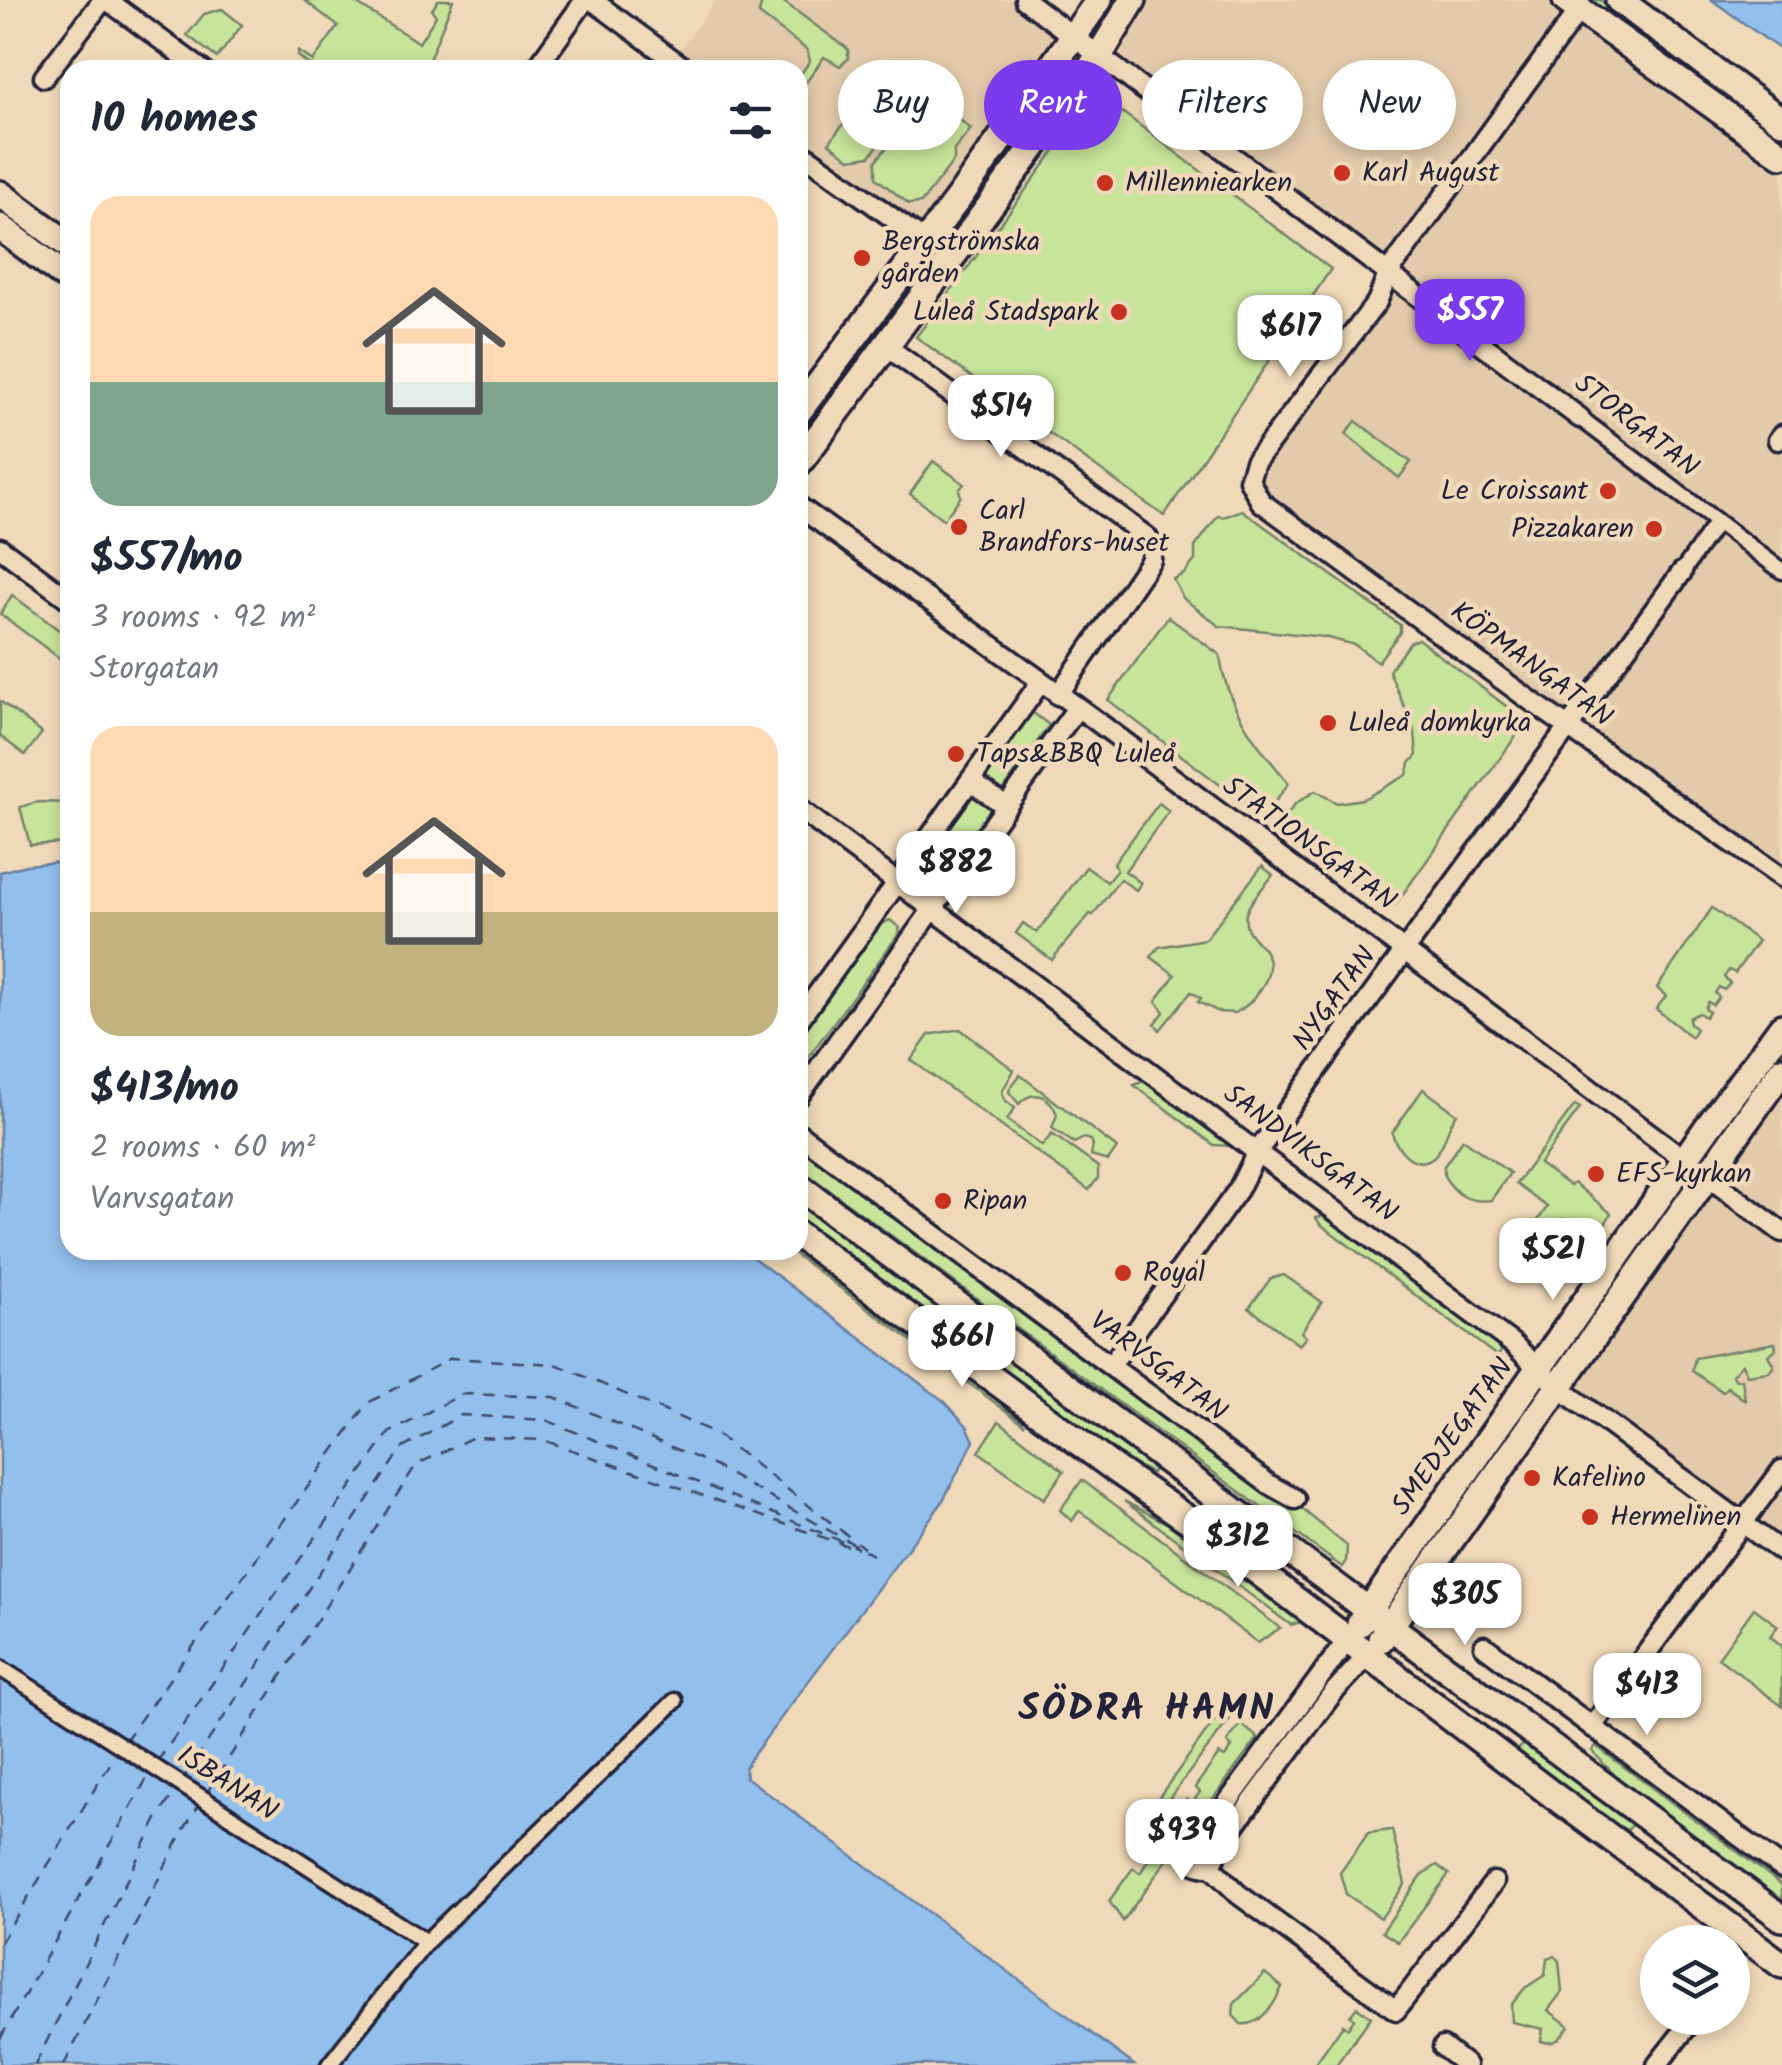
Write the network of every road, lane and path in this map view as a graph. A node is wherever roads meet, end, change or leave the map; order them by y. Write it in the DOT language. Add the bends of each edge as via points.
graph roads {
  1 [pos="105,0"];
  2 [pos="588,0"];
  3 [pos="1026,0"];
  4 [pos="1099,0"];
  5 [pos="1132,0"];
  6 [pos="1619,0"];
  7 [pos="1572,5"];
  8 [pos="1074,38"];
  9 [pos="1099,56"];
  10 [pos="188,60"];
  11 [pos="542,60"];
  12 [pos="673,60"];
  13 [pos="44,77"];
  14 [pos="1782,121"];
  15 [pos="1782,156"];
  16 [pos="808,157"];
  17 [pos="0,194"];
  18 [pos="0,227"];
  19 [pos="60,239"];
  20 [pos="926,242"];
  21 [pos="60,272"];
  22 [pos="1389,272"];
  23 [pos="886,346"];
  24 [pos="808,399"];
  25 [pos="1580,418"];
  26 [pos="808,451"];
  27 [pos="808,513"];
  28 [pos="1716,522"];
  29 [pos="0,548"];
  30 [pos="1682,572"];
  31 [pos="1782,572"];
  32 [pos="60,593"];
  33 [pos="1040,683"];
  34 [pos="1058,695"];
  35 [pos="1077,708"];
  36 [pos="1567,726"];
  37 [pos="970,781"];
  38 [pos="1006,806"];
  39 [pos="808,816"];
  40 [pos="1782,878"];
  41 [pos="897,884"];
  42 [pos="931,910"];
  43 [pos="1406,950"];
  44 [pos="808,1007"];
  45 [pos="1782,1027"];
  46 [pos="1782,1070"];
  47 [pos="808,1083"];
  48 [pos="808,1140"];
  49 [pos="1257,1152"];
  50 [pos="1684,1160"];
  51 [pos="1706,1177"];
  52 [pos="808,1193"];
  53 [pos="1782,1232"];
  54 [pos="808,1241"];
  55 [pos="1111,1366"];
  56 [pos="1540,1367"];
  57 [pos="1558,1387"];
  58 [pos="1782,1470"];
  59 [pos="1294,1499"];
  60 [pos="1742,1524"];
  61 [pos="1782,1552"];
  62 [pos="1369,1611"];
  63 [pos="1390,1627"];
  64 [pos="1359,1646"];
  65 [pos="1484,1646"];
  66 [pos="0,1668"];
  67 [pos="675,1701"];
  68 [pos="1592,1727"];
  69 [pos="1782,1868"];
  70 [pos="1494,1882"];
  71 [pos="1782,1918"];
  72 [pos="426,1942"];
  73 [pos="1782,1965"];
  74 [pos="1681,2035"];
  75 [pos="1443,2047"];
  76 [pos="329,2065"];
  77 [pos="1466,2065"];
  78 [pos="1657,2065"];
  1 -- 10 [label="street"];
  1 -- 13 [label="street"];
  2 -- 11 [label="street"];
  2 -- 12 [label="street"];
  3 -- 8 [label="street, STORGATAN"];
  4 -- 8 [label="main road"];
  5 -- 9 [label="main road"];
  6 -- 14 [label="main road"];
  7 -- 15 [label="main road"];
  7 -- 22 [label="street"];
  8 -- 9 [label="street, STORGATAN"];
  8 -- 20 [label="main road"];
  9 -- 22 [label="street, STORGATAN"];
  9 -- 23 [label="main road"];
  16 -- 20 [label="street"];
  17 -- 19 [label="main road"];
  18 -- 21 [label="main road"];
  20 -- 24 [label="main road"];
  22 -- 25 [label="street, STORGATAN"];
  22 -- 36 [label="street, KÖPMANGATAN" via="1378,302 1255,462 1252,492"];
  23 -- 26 [label="main road"];
  23 -- 34 [label="street" via="1152,547 1151,560"];
  25 -- 28 [label="street, STORGATAN"];
  27 -- 33 [label="street, STATIONSGATAN"];
  28 -- 30 [label="street, NYGATAN"];
  28 -- 31 [label="street, STORGATAN"];
  29 -- 32 [label="street"];
  30 -- 36 [label="street, NYGATAN"];
  33 -- 34 [label="street, STATIONSGATAN"];
  33 -- 37 [label="street"];
  34 -- 35 [label="street, STATIONSGATAN"];
  35 -- 38 [label="street"];
  35 -- 43 [label="street, STATIONSGATAN"];
  36 -- 40 [label="street, KÖPMANGATAN"];
  36 -- 43 [label="street, NYGATAN"];
  37 -- 38 [label="street"];
  37 -- 41 [label="street"];
  38 -- 42 [label="street"];
  39 -- 41 [label="street, SANDVIKSGATAN"];
  41 -- 42 [label="street, SANDVIKSGATAN"];
  41 -- 44 [label="street"];
  42 -- 47 [label="street"];
  42 -- 49 [label="street, SANDVIKSGATAN"];
  43 -- 49 [label="street, NYGATAN"];
  43 -- 50 [label="street, STATIONSGATAN"];
  45 -- 50 [label="main road, SMEDJEGATAN"];
  46 -- 51 [label="main road, SMEDJEGATAN"];
  48 -- 55 [label="street, VARVSGATAN"];
  49 -- 55 [label="street, NYGATAN" via="1238,1190"];
  49 -- 56 [label="street, SANDVIKSGATAN"];
  50 -- 51 [label="street, STATIONSGATAN"];
  50 -- 56 [label="main road, SMEDJEGATAN"];
  51 -- 53 [label="street, STATIONSGATAN"];
  51 -- 57 [label="main road, SMEDJEGATAN"];
  52 -- 62 [label="main road"];
  54 -- 64 [label="main road"];
  55 -- 59 [label="street, VARVSGATAN"];
  56 -- 57 [label="street, SANDVIKSGATAN"];
  56 -- 62 [label="main road, SMEDJEGATAN"];
  57 -- 60 [label="street, SANDVIKSGATAN"];
  57 -- 63 [label="main road, SMEDJEGATAN"];
  58 -- 60 [label="street"];
  60 -- 61 [label="street, SANDVIKSGATAN"];
  60 -- 68 [label="street"];
  62 -- 63 [label="main road"];
  62 -- 64 [label="main road, SMEDJEGATAN"];
  63 -- 64 [label="main road, SMEDJEGATAN"];
  63 -- 71 [label="main road"];
  64 -- 70 [label="street" via="1209,1866 1396,2010"];
  64 -- 73 [label="main road"];
  65 -- 68 [label="street"];
  66 -- 72 [label="street, ISBANAN"];
  67 -- 72 [label="street"];
  68 -- 69 [label="street"];
  72 -- 76 [label="street"];
  74 -- 78 [label="street"];
  75 -- 77 [label="street"];
}
